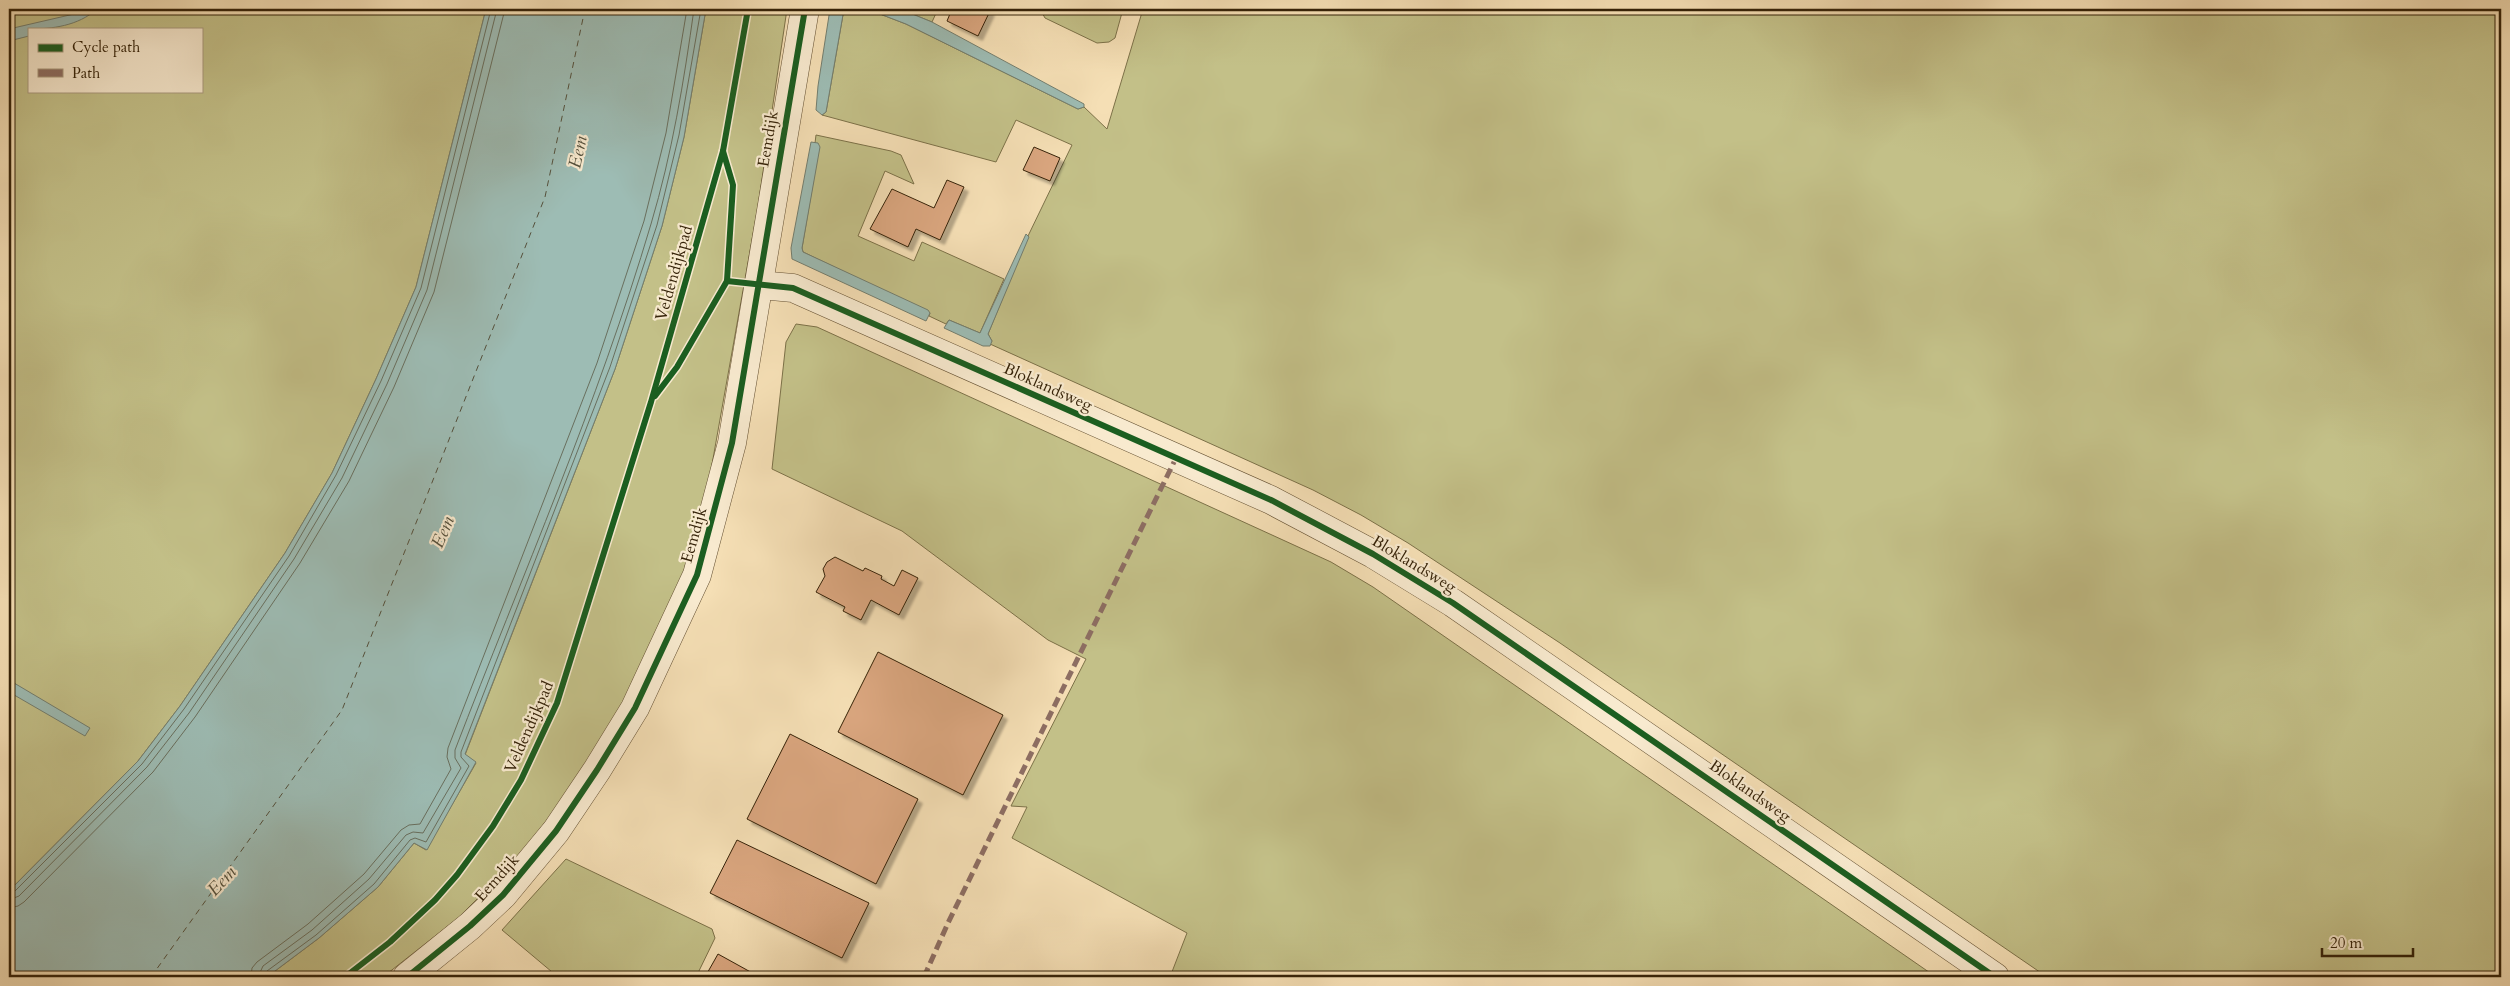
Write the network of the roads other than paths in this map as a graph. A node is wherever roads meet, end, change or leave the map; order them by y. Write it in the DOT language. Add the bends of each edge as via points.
graph roads {
  1 [pos="805,9"];
  2 [pos="759,285"];
  3 [pos="407,977"];
  4 [pos="1995,977"];
  1 -- 2 [label="street, Eemdijk"];
  2 -- 3 [label="street, Eemdijk" via="732,443 697,575 643,692 556,831 496,901"];
  2 -- 4 [label="street, Bloklandsweg" via="793,288 1271,500 1374,554 1453,603"];
}
